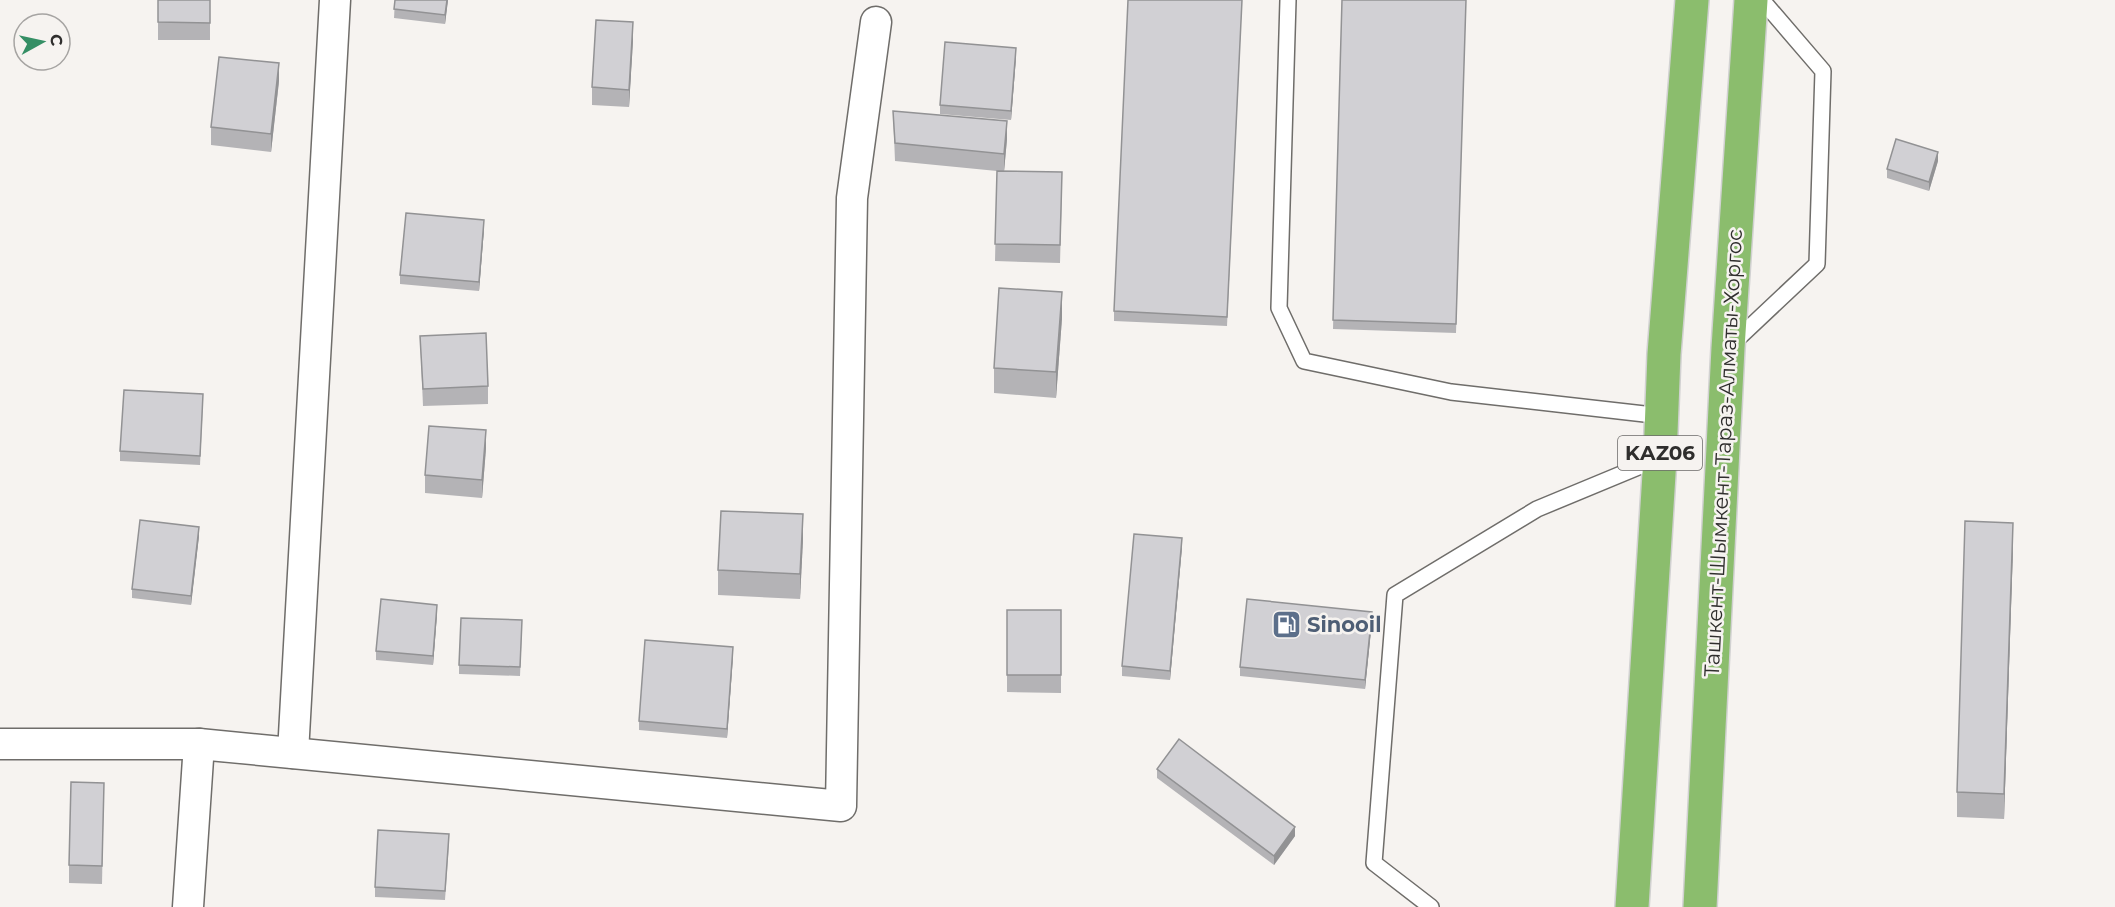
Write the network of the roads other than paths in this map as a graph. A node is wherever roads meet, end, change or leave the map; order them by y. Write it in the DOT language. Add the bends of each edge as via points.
graph roads {
  1 [pos="335,0"];
  2 [pos="1288,0"];
  3 [pos="1692,0"];
  4 [pos="1751,0"];
  5 [pos="1762,0"];
  6 [pos="876,22"];
  7 [pos="1728,348"];
  8 [pos="1662,416"];
  9 [pos="1660,458"];
  10 [pos="0,744"];
  11 [pos="200,744"];
  12 [pos="293,753"];
  13 [pos="188,907"];
  14 [pos="1431,907"];
  15 [pos="1632,907"];
  16 [pos="1700,907"];
  1 -- 12 [label="street"];
  2 -- 8 [label="lane" via="1279,308 1304,361 1451,392"];
  3 -- 8 [label="highway, KАZ06"];
  4 -- 7 [label="highway, Ташкент-Шымкент-Тараз-Алматы-Хоргос / KАZ06"];
  5 -- 7 [label="lane" via="1823,71 1817,264"];
  6 -- 12 [label="street" via="852,198 841,806"];
  7 -- 16 [label="highway, Ташкент-Шымкент-Тараз-Алматы-Хоргос / KАZ06"];
  8 -- 9 [label="highway, KАZ06"];
  9 -- 14 [label="lane" via="1538,509 1395,595 1374,863"];
  9 -- 15 [label="highway, KАZ06"];
  10 -- 11 [label="street"];
  11 -- 12 [label="street"];
  11 -- 13 [label="street"];
}
